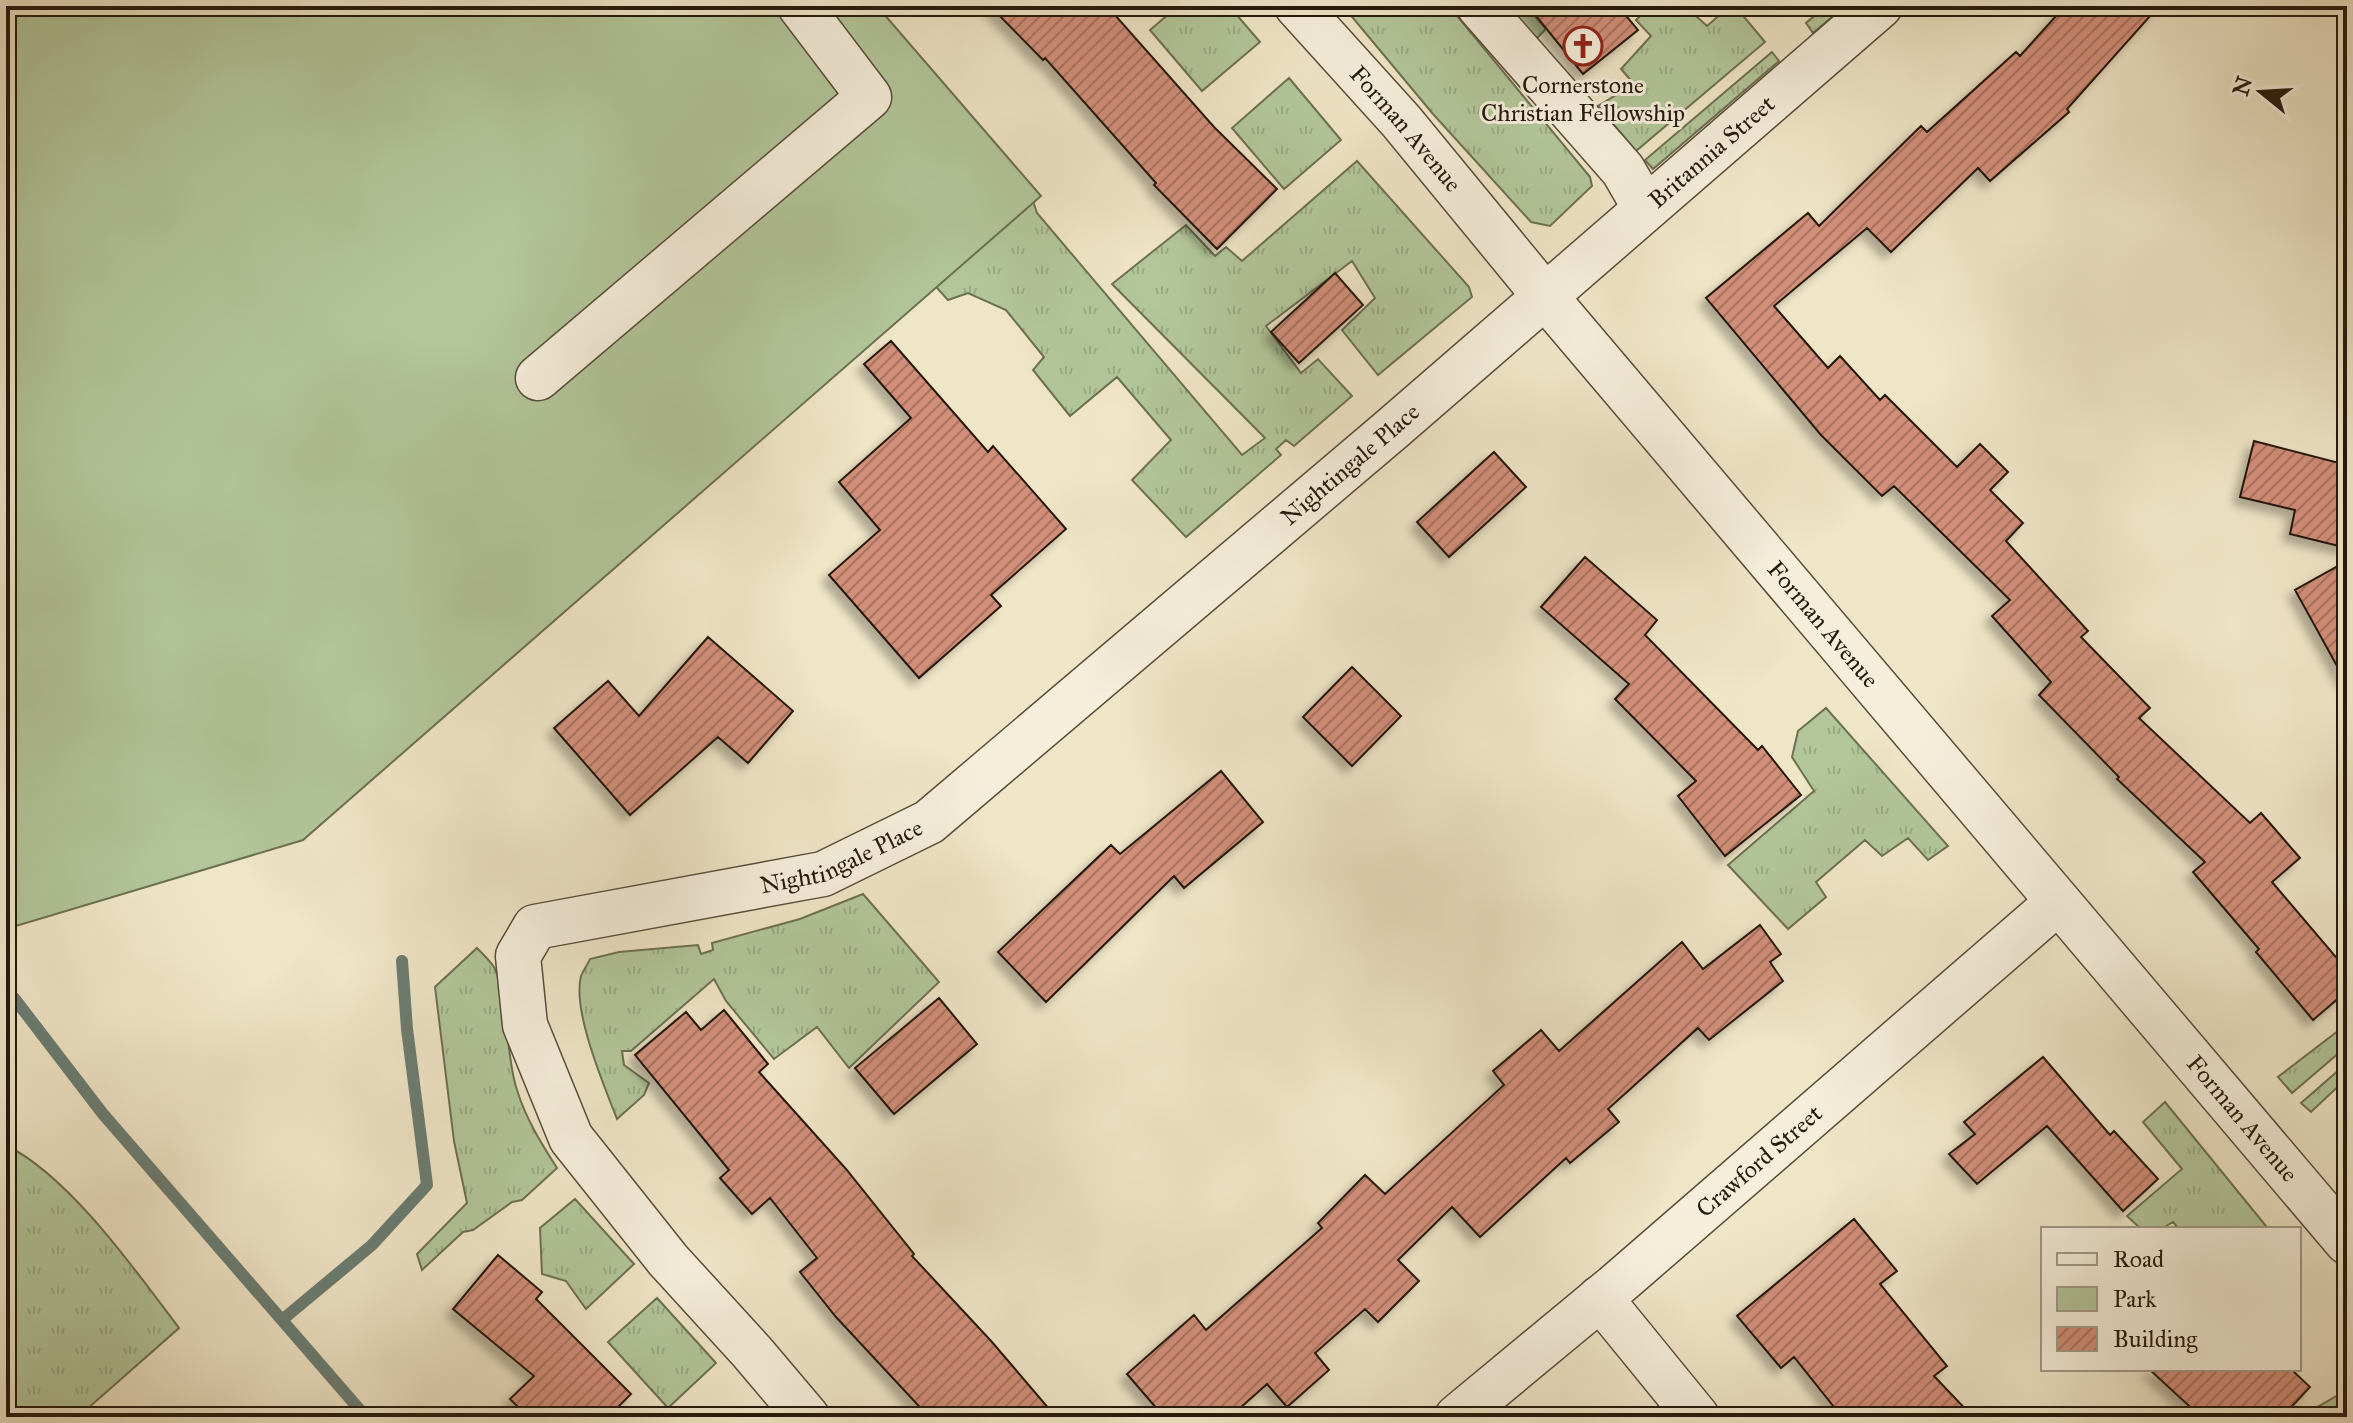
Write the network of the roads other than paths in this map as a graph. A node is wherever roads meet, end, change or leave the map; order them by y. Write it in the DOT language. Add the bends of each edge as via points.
graph roads {
  1 [pos="800,6"];
  2 [pos="1297,6"];
  3 [pos="1479,6"];
  4 [pos="1880,6"];
  5 [pos="1645,208"];
  6 [pos="1544,295"];
  7 [pos="538,378"];
  8 [pos="2058,902"];
  9 [pos="2347,1242"];
  10 [pos="1600,1298"];
  11 [pos="807,1417"];
  12 [pos="1457,1417"];
  13 [pos="1697,1417"];
  1 -- 7 [label="street" via="869,97"];
  2 -- 6 [label="street, Forman Avenue" via="1401,121"];
  3 -- 5 [label="street" via="1623,170"];
  4 -- 5 [label="street, Britannia Street"];
  5 -- 6 [label="street, Britannia Street"];
  6 -- 8 [label="street, Forman Avenue"];
  6 -- 11 [label="street, Nightingale Place" via="929,822 823,874 535,927 518,956 525,1025 571,1138 668,1260"];
  8 -- 9 [label="street, Forman Avenue"];
  8 -- 10 [label="street, Crawford Street"];
  10 -- 12 [label="street, Crawford Street"];
  10 -- 13 [label="street"];
}
